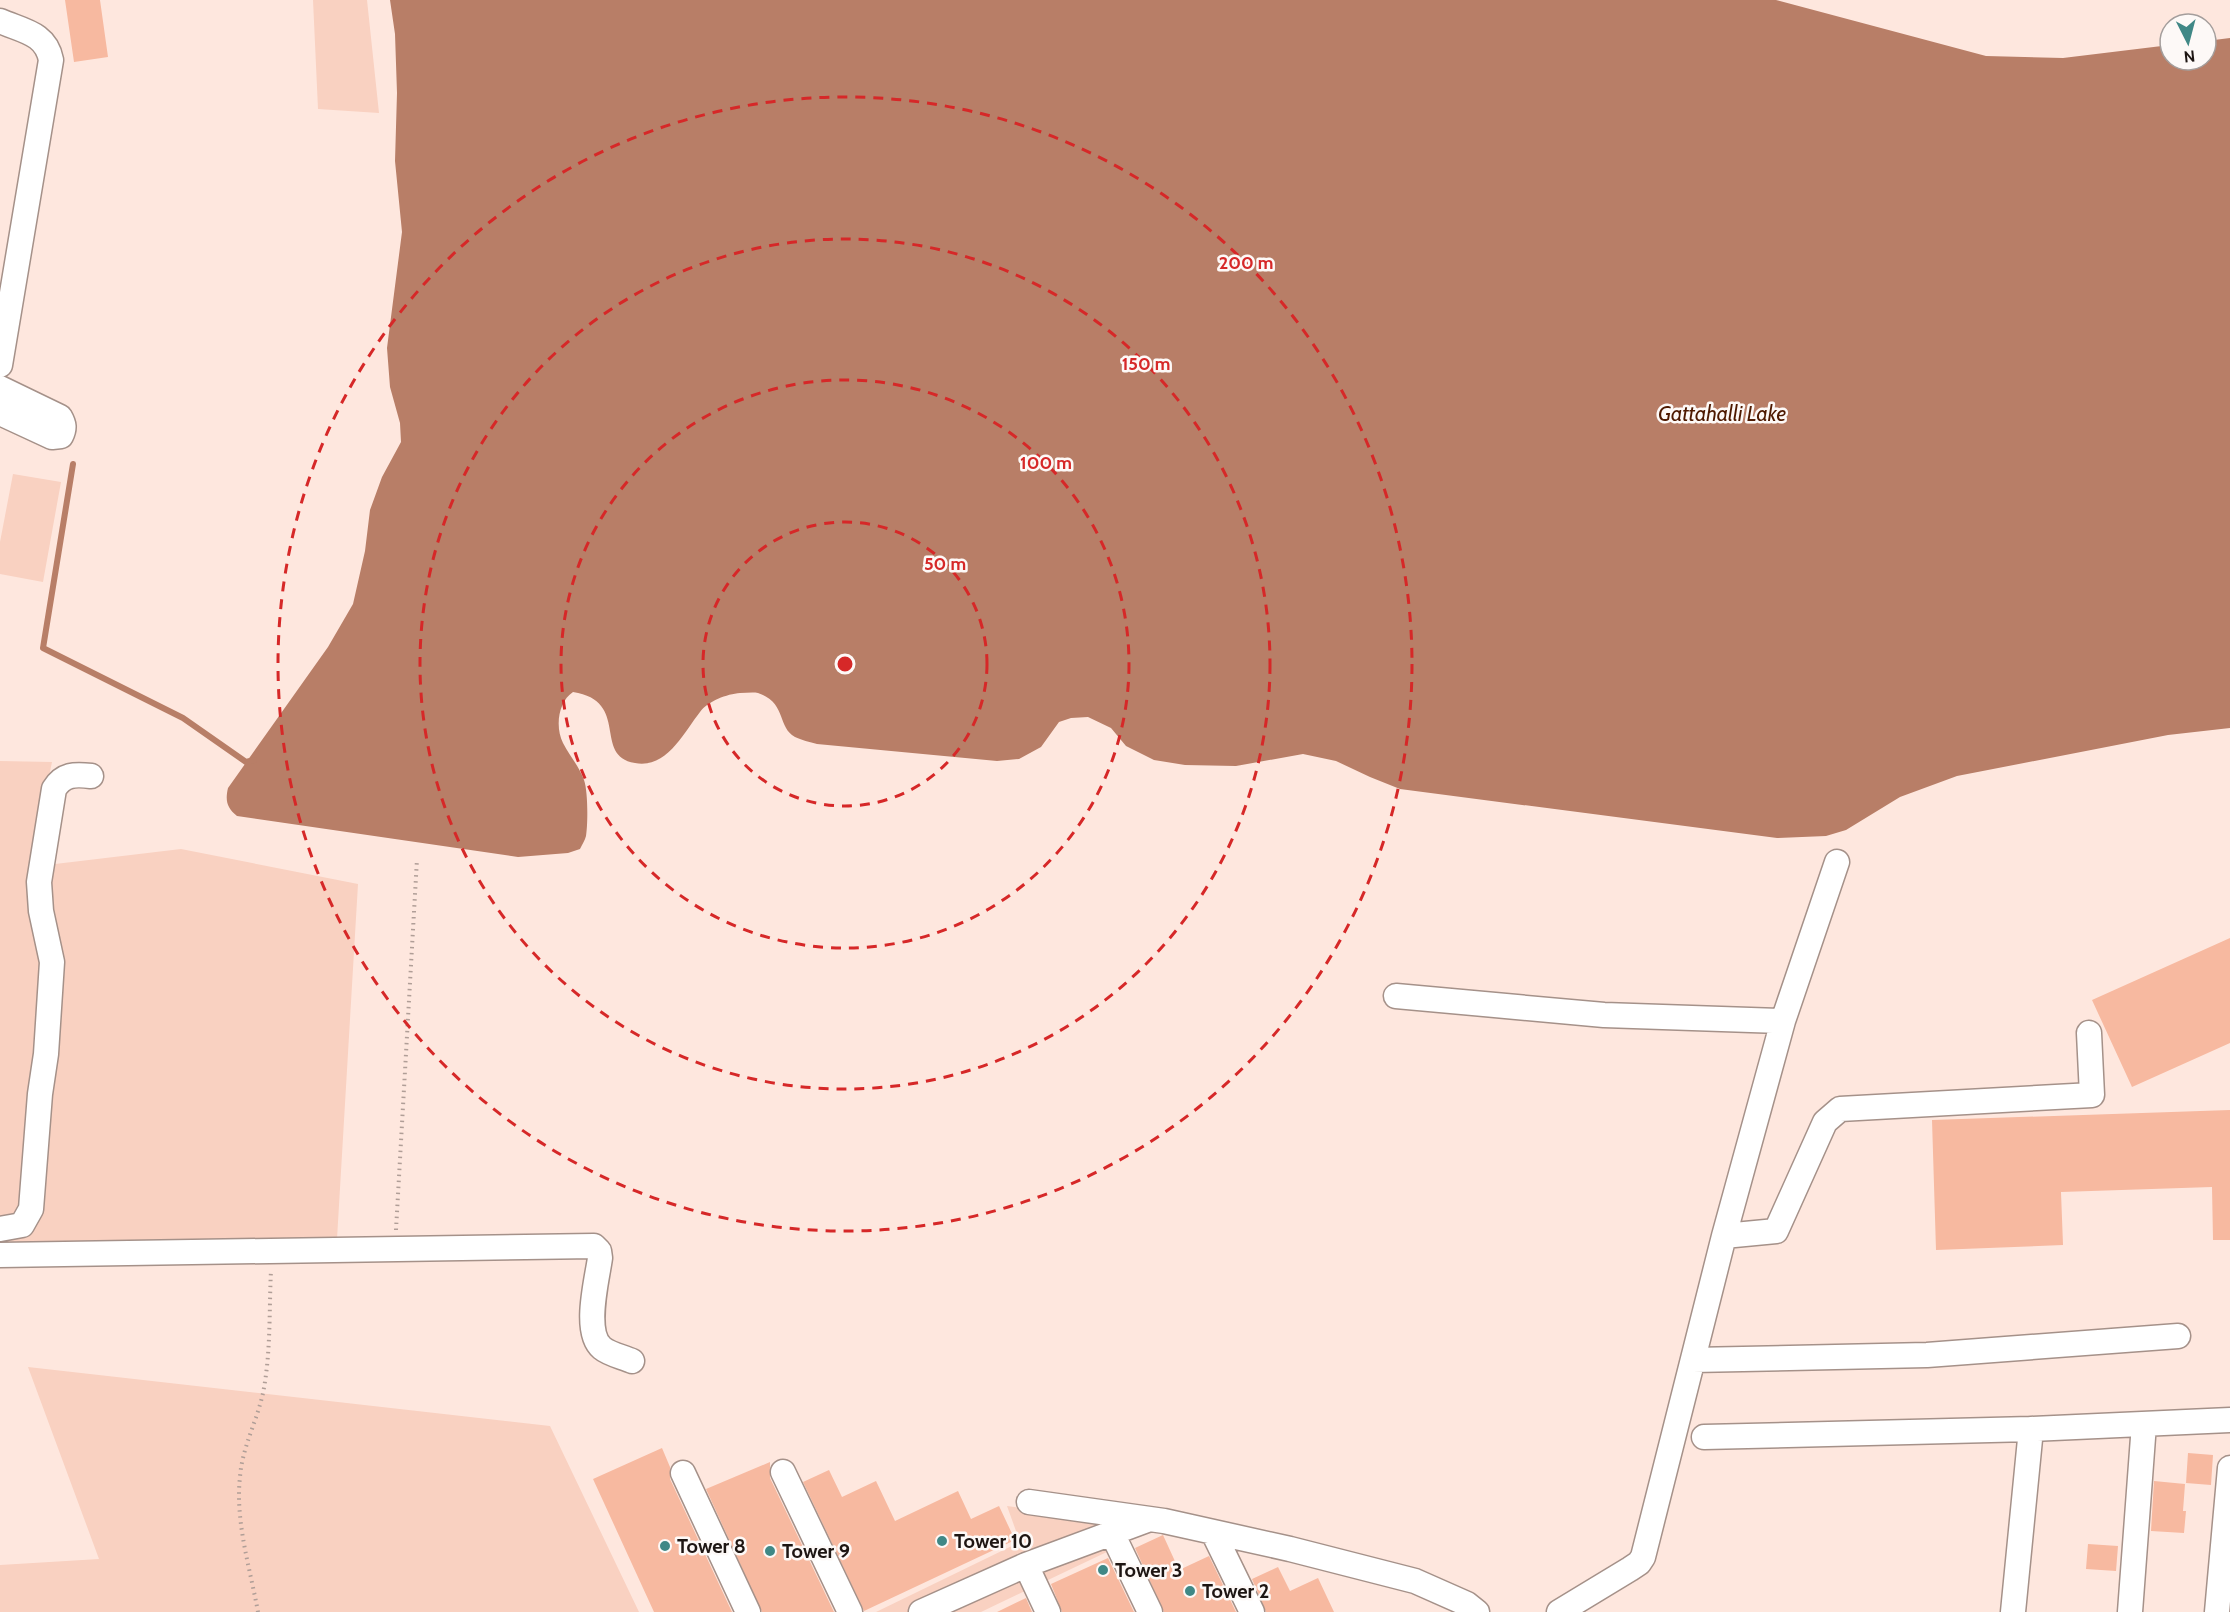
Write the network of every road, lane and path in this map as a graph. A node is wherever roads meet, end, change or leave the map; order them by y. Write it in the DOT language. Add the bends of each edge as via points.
graph roads {
  1 [pos="0,21"];
  2 [pos="6,288"];
  3 [pos="0,365"];
  4 [pos="0,388"];
  5 [pos="0,413"];
  6 [pos="91,776"];
  7 [pos="417,859"];
  8 [pos="1837,861"];
  9 [pos="1396,996"];
  10 [pos="1783,1021"];
  11 [pos="2089,1033"];
  12 [pos="0,1229"];
  13 [pos="1724,1236"];
  14 [pos="395,1249"];
  15 [pos="271,1250"];
  16 [pos="0,1255"];
  17 [pos="2178,1336"];
  18 [pos="1693,1360"];
  19 [pos="632,1361"];
  20 [pos="2230,1420"];
  21 [pos="2144,1424"];
  22 [pos="2031,1429"];
  23 [pos="1704,1437"];
  24 [pos="2230,1468"];
  25 [pos="783,1472"];
  26 [pos="683,1473"];
  27 [pos="1029,1502"];
  28 [pos="1149,1519"];
  29 [pos="1213,1532"];
  30 [pos="1112,1533"];
  31 [pos="1026,1565"];
  32 [pos="945,1607"];
  33 [pos="258,1612"];
  34 [pos="748,1612"];
  35 [pos="850,1612"];
  36 [pos="921,1612"];
  37 [pos="1048,1612"];
  38 [pos="1150,1612"];
  39 [pos="1252,1612"];
  40 [pos="1477,1612"];
  41 [pos="1559,1612"];
  42 [pos="2013,1612"];
  43 [pos="2130,1612"];
  44 [pos="2217,1612"];
  1 -- 2 [label="street" via="42,39 51,60"];
  2 -- 3 [label="street"];
  4 -- 5 [label="street" via="60,417 64,430 61,436 52,437"];
  6 -- 12 [label="street" via="73,774 59,781 54,789 39,882 52,962 31,1209 22,1225"];
  7 -- 14 [label="path"];
  8 -- 10 [label="street"];
  9 -- 10 [label="street" via="1604,1015"];
  10 -- 13 [label="street"];
  11 -- 13 [label="street" via="2092,1095 1840,1109 1825,1122 1776,1231"];
  13 -- 18 [label="street"];
  14 -- 15 [label="street"];
  14 -- 19 [label="street" via="594,1246 600,1258 592,1322 594,1338 603,1349"];
  15 -- 16 [label="street"];
  15 -- 33 [label="path" via="263,1392 240,1475 239,1501"];
  17 -- 18 [label="street" via="1926,1355"];
  18 -- 41 [label="street" via="1643,1557"];
  20 -- 21 [label="street"];
  21 -- 22 [label="street"];
  21 -- 43 [label="street"];
  22 -- 23 [label="street"];
  22 -- 42 [label="street"];
  24 -- 44 [label="street"];
  25 -- 35 [label="street"];
  26 -- 34 [label="street"];
  27 -- 28 [label="street"];
  28 -- 29 [label="street"];
  28 -- 30 [label="street"];
  29 -- 39 [label="street"];
  29 -- 40 [label="street" via="1415,1581"];
  30 -- 31 [label="street"];
  30 -- 38 [label="street"];
  31 -- 32 [label="street"];
  31 -- 37 [label="street"];
  32 -- 36 [label="street"];
}
